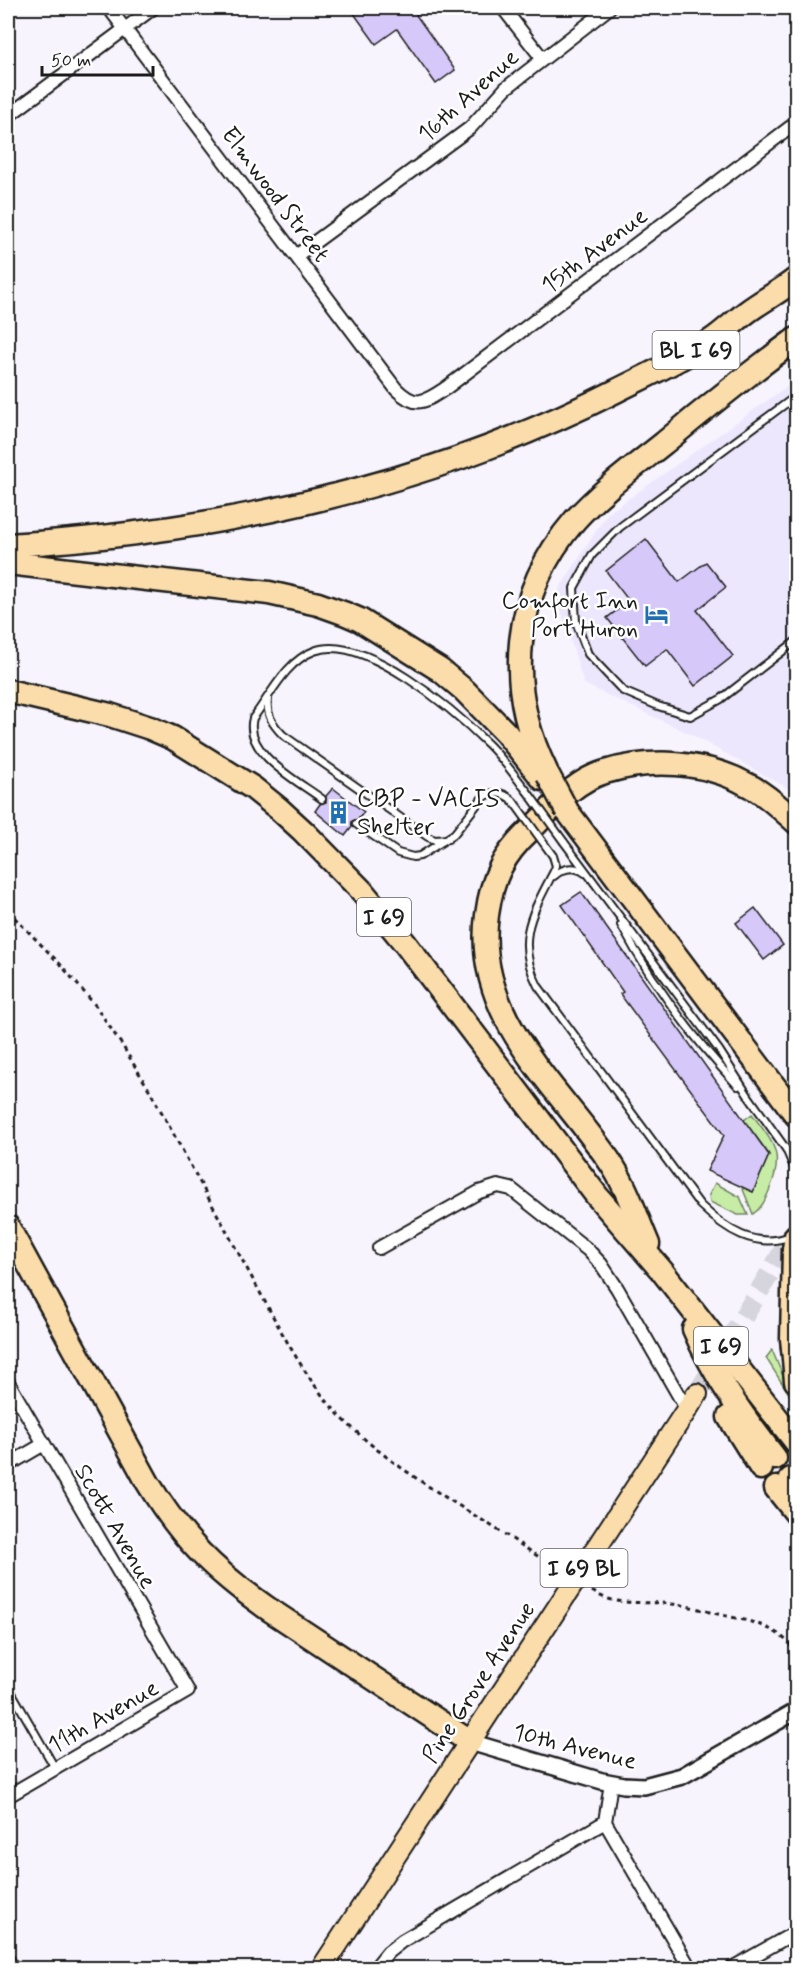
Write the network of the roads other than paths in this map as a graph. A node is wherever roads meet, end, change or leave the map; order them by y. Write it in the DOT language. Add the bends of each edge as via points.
graph roads {
  1 [pos="109,8"];
  2 [pos="153,8"];
  3 [pos="503,8"];
  4 [pos="609,8"];
  5 [pos="124,28"];
  6 [pos="542,58"];
  7 [pos="8,116"];
  8 [pos="796,123"];
  9 [pos="296,256"];
  10 [pos="796,279"];
  11 [pos="796,339"];
  12 [pos="796,396"];
  13 [pos="413,402"];
  14 [pos="8,545"];
  15 [pos="8,563"];
  16 [pos="796,641"];
  17 [pos="8,691"];
  18 [pos="268,698"];
  19 [pos="539,781"];
  20 [pos="322,799"];
  21 [pos="796,822"];
  22 [pos="356,824"];
  23 [pos="570,827"];
  24 [pos="448,838"];
  25 [pos="589,876"];
  26 [pos="549,881"];
  27 [pos="615,913"];
  28 [pos="749,1097"];
  29 [pos="796,1115"];
  30 [pos="796,1172"];
  31 [pos="8,1227"];
  32 [pos="379,1248"];
  33 [pos="796,1249"];
  34 [pos="662,1271"];
  35 [pos="682,1296"];
  36 [pos="694,1329"];
  37 [pos="795,1354"];
  38 [pos="796,1381"];
  39 [pos="8,1382"];
  40 [pos="692,1402"];
  41 [pos="796,1419"];
  42 [pos="44,1444"];
  43 [pos="779,1455"];
  44 [pos="8,1465"];
  45 [pos="788,1484"];
  46 [pos="796,1513"];
  47 [pos="8,1686"];
  48 [pos="188,1691"];
  49 [pos="796,1711"];
  50 [pos="470,1742"];
  51 [pos="55,1768"];
  52 [pos="611,1783"];
  53 [pos="8,1796"];
  54 [pos="605,1822"];
  55 [pos="796,1932"];
  56 [pos="8,1960"];
  57 [pos="12,1968"];
  58 [pos="322,1968"];
  59 [pos="375,1968"];
  60 [pos="690,1968"];
  61 [pos="732,1968"];
  1 -- 5 [label="street, Elmwood Street"];
  2 -- 5 [label="street"];
  3 -- 6 [label="street"];
  4 -- 6 [label="street, 16th Avenue"];
  5 -- 7 [label="street"];
  5 -- 9 [label="street, Elmwood Street"];
  6 -- 9 [label="street, 16th Avenue" via="506,88 470,128"];
  8 -- 13 [label="street, 15th Avenue" via="446,388 425,401"];
  9 -- 13 [label="street, Elmwood Street" via="396,389"];
  10 -- 14 [label="highway, BL I 69" via="679,359 530,432 470,455 395,480 198,524 126,536"];
  11 -- 19 [label="highway" via="598,497 574,521 543,568 524,621 518,668"];
  12 -- 16 [label="lane" via="620,527 592,555 574,588 576,622 588,654 623,691 690,716 721,699"];
  15 -- 19 [label="highway" via="241,590 301,600 346,614 440,670 464,690 506,733"];
  17 -- 34 [label="highway, I 69" via="150,728 197,752 279,808 362,891 597,1196"];
  18 -- 19 [label="lane" via="287,670 304,656 327,648 352,650 398,673 447,707 490,746"];
  18 -- 20 [label="lane" via="252,724 257,747"];
  18 -- 24 [label="lane" via="267,711 282,735 428,837"];
  19 -- 23 [label="highway, bridge"];
  19 -- 23 [label="lane, bridge"];
  21 -- 34 [label="highway" via="746,784 706,769 663,763 614,770 597,774 577,786 514,845 491,891 485,942 500,1008 518,1041 615,1169"];
  22 -- 24 [label="lane" via="398,853 413,857"];
  23 -- 25 [label="lane"];
  23 -- 29 [label="highway"];
  24 -- 26 [label="lane, bridge" via="483,797 497,793 508,796 553,856 555,866"];
  25 -- 26 [label="lane" via="568,868"];
  25 -- 27 [label="lane"];
  26 -- 33 [label="lane" via="527,933 529,967 538,986 700,1205 740,1236 785,1238"];
  27 -- 28 [label="lane" via="719,1050"];
  27 -- 28 [label="lane" via="647,970 711,1057"];
  28 -- 30 [label="lane" via="786,1149"];
  31 -- 50 [label="highway" via="148,1483 198,1552 238,1588"];
  32 -- 40 [label="street" via="479,1192 504,1186 518,1193 601,1264"];
  33 -- 37 [label="highway"];
  34 -- 35 [label="highway, I 69"];
  35 -- 36 [label="highway"];
  35 -- 41 [label="highway" via="732,1337"];
  35 -- 43 [label="highway, I 69"];
  36 -- 43 [label="highway"];
  36 -- 43 [label="highway" via="716,1395 740,1438"];
  37 -- 38 [label="highway"];
  39 -- 42 [label="street, Scott Avenue"];
  40 -- 50 [label="main road, Pine Grove Avenue / I 69 BL"];
  42 -- 44 [label="street"];
  42 -- 48 [label="street, Scott Avenue"];
  45 -- 46 [label="highway"];
  47 -- 51 [label="lane"];
  48 -- 51 [label="street, 11th Avenue"];
  49 -- 52 [label="street, 10th Avenue" via="682,1776 645,1785"];
  50 -- 52 [label="street, 10th Avenue"];
  50 -- 58 [label="main road, Pine Grove Avenue / I 69 BL"];
  51 -- 53 [label="street, 11th Avenue"];
  52 -- 54 [label="street"];
  54 -- 59 [label="street" via="402,1941"];
  54 -- 60 [label="street"];
  55 -- 61 [label="street"];
  56 -- 57 [label="street"];
}
